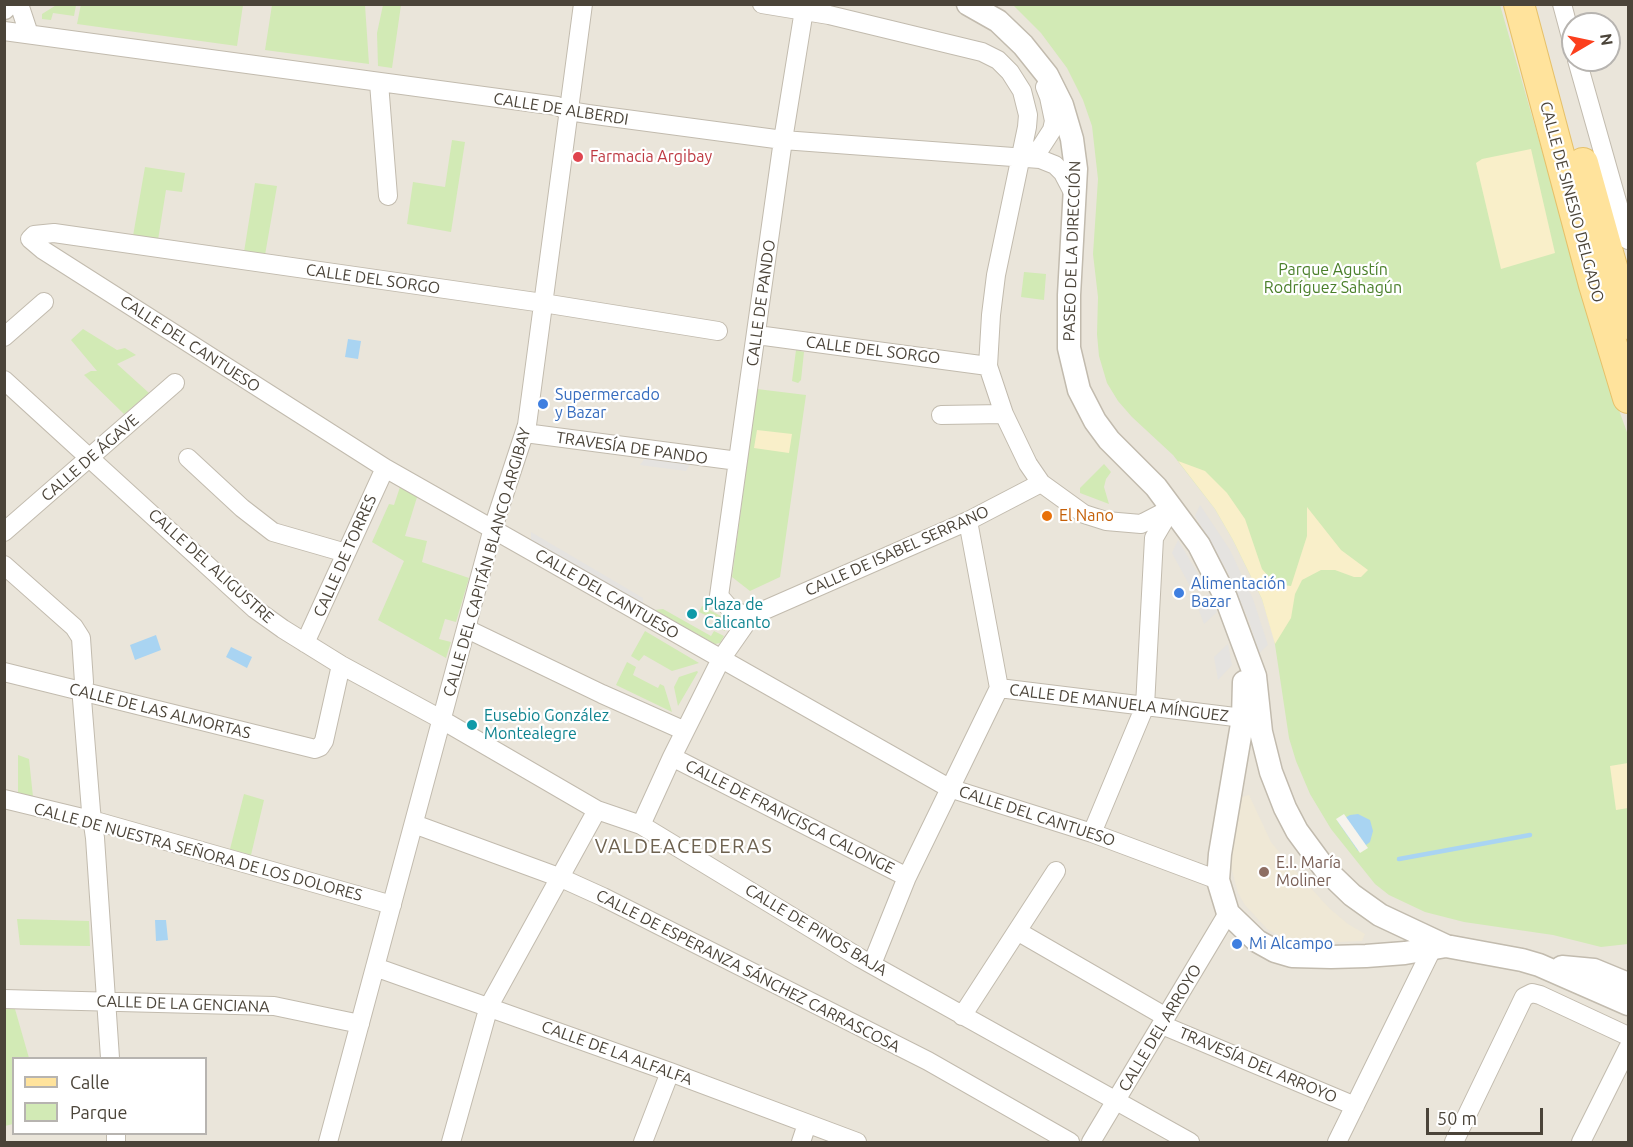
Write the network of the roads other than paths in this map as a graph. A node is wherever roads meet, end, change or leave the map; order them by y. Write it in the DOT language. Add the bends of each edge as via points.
graph roads {
  1 [pos="8,4"];
  2 [pos="19,4"];
  3 [pos="583,4"];
  4 [pos="762,4"];
  5 [pos="968,4"];
  6 [pos="1519,4"];
  7 [pos="1539,4"];
  8 [pos="4,8"];
  9 [pos="804,10"];
  10 [pos="4,31"];
  11 [pos="29,34"];
  12 [pos="1023,45"];
  13 [pos="1580,72"];
  14 [pos="379,83"];
  15 [pos="569,111"];
  16 [pos="783,140"];
  17 [pos="1024,157"];
  18 [pos="388,196"];
  19 [pos="1076,197"];
  20 [pos="30,239"];
  21 [pos="1629,240"];
  22 [pos="44,302"];
  23 [pos="543,303"];
  24 [pos="1629,324"];
  25 [pos="718,331"];
  26 [pos="757,335"];
  27 [pos="4,337"];
  28 [pos="988,366"];
  29 [pos="4,380"];
  30 [pos="175,383"];
  31 [pos="1629,398"];
  32 [pos="1004,414"];
  33 [pos="941,415"];
  34 [pos="525,433"];
  35 [pos="91,458"];
  36 [pos="188,458"];
  37 [pos="738,461"];
  38 [pos="385,468"];
  39 [pos="1041,483"];
  40 [pos="1172,508"];
  41 [pos="968,521"];
  42 [pos="493,528"];
  43 [pos="4,532"];
  44 [pos="346,553"];
  45 [pos="4,565"];
  46 [pos="751,616"];
  47 [pos="467,629"];
  48 [pos="305,643"];
  49 [pos="1244,651"];
  50 [pos="721,659"];
  51 [pos="341,665"];
  52 [pos="4,672"];
  53 [pos="999,688"];
  54 [pos="82,692"];
  55 [pos="1145,706"];
  56 [pos="1243,718"];
  57 [pos="441,720"];
  58 [pos="685,731"];
  59 [pos="672,757"];
  60 [pos="1275,783"];
  61 [pos="1231,786"];
  62 [pos="949,788"];
  63 [pos="4,799"];
  64 [pos="597,810"];
  65 [pos="92,821"];
  66 [pos="414,824"];
  67 [pos="641,825"];
  68 [pos="1092,833"];
  69 [pos="1056,871"];
  70 [pos="908,877"];
  71 [pos="561,878"];
  72 [pos="1218,880"];
  73 [pos="392,905"];
  74 [pos="1228,913"];
  75 [pos="1380,915"];
  76 [pos="1017,931"];
  77 [pos="1439,948"];
  78 [pos="1366,956"];
  79 [pos="872,964"];
  80 [pos="1539,965"];
  81 [pos="375,966"];
  82 [pos="1629,984"];
  83 [pos="4,999"];
  84 [pos="106,1001"];
  85 [pos="1629,1004"];
  86 [pos="489,1006"];
  87 [pos="963,1016"];
  88 [pos="1164,1021"];
  89 [pos="360,1024"];
  90 [pos="1629,1036"];
  91 [pos="1629,1048"];
  92 [pos="110,1057"];
  93 [pos="670,1072"];
  94 [pos="1115,1101"];
  95 [pos="1355,1106"];
  96 [pos="807,1124"];
  97 [pos="328,1143"];
  98 [pos="451,1143"];
  99 [pos="643,1143"];
  100 [pos="801,1143"];
  101 [pos="857,1143"];
  102 [pos="1070,1143"];
  103 [pos="1091,1143"];
  104 [pos="1190,1143"];
  105 [pos="1337,1143"];
  106 [pos="1454,1143"];
  107 [pos="1581,1143"];
  1 -- 8 [label="street"];
  2 -- 11 [label="street"];
  3 -- 15 [label="street, CALLE DEL CAPITÁN BLANCO ARGIBAY"];
  4 -- 9 [label="street"];
  5 -- 12 [label="street, PASEO DE LA DIRECCIÓN" via="998,21"];
  6 -- 31 [label="main road, CALLE DE SINESIO DELGADO" via="1594,285"];
  7 -- 24 [label="main road, CALLE DE SINESIO DELGADO"];
  9 -- 16 [label="street, CALLE DE PANDO"];
  9 -- 17 [label="street" via="982,52 998,60 1015,79 1026,103"];
  10 -- 11 [label="street, CALLE DE ALBERDI"];
  11 -- 14 [label="street, CALLE DE ALBERDI"];
  12 -- 17 [label="street, PASEO DE LA DIRECCIÓN" via="1049,97 1054,121 1049,137"];
  12 -- 19 [label="street, PASEO DE LA DIRECCIÓN" via="1047,75 1068,121 1075,153"];
  13 -- 21 [label="street"];
  14 -- 15 [label="street, CALLE DE ALBERDI" via="556,106"];
  14 -- 18 [label="street"];
  15 -- 16 [label="street, CALLE DE ALBERDI"];
  15 -- 23 [label="street, CALLE DEL CAPITÁN BLANCO ARGIBAY"];
  16 -- 17 [label="street, CALLE DE ALBERDI"];
  16 -- 26 [label="street, CALLE DE PANDO"];
  17 -- 19 [label="street, CALLE DE ALBERDI" via="1055,165"];
  17 -- 28 [label="street" via="996,275"];
  19 -- 40 [label="street, PASEO DE LA DIRECCIÓN" via="1069,348 1079,390 1109,440"];
  20 -- 23 [label="street, CALLE DEL SORGO" via="54,233"];
  20 -- 38 [label="street, CALLE DEL CANTUESO"];
  22 -- 27 [label="street"];
  23 -- 25 [label="street, CALLE DEL SORGO"];
  23 -- 34 [label="street, CALLE DEL CAPITÁN BLANCO ARGIBAY"];
  26 -- 28 [label="street, CALLE DEL SORGO"];
  26 -- 37 [label="street, CALLE DE PANDO"];
  28 -- 32 [label="street"];
  29 -- 35 [label="street, CALLE DEL ALIGUSTRE"];
  30 -- 35 [label="street, CALLE DE ÁGAVE"];
  32 -- 33 [label="street"];
  32 -- 39 [label="street"];
  34 -- 37 [label="street, TRAVESÍA DE PANDO"];
  34 -- 42 [label="street, CALLE DEL CAPITÁN BLANCO ARGIBAY"];
  35 -- 43 [label="street, CALLE DE ÁGAVE"];
  35 -- 48 [label="street, CALLE DEL ALIGUSTRE" via="255,609"];
  36 -- 44 [label="street" via="273,532"];
  37 -- 46 [label="street, CALLE DE PANDO" via="719,596 732,611"];
  38 -- 42 [label="street, CALLE DEL CANTUESO"];
  38 -- 44 [label="street, CALLE DE TORRES"];
  39 -- 40 [label="street" via="1084,514 1106,521 1141,524"];
  39 -- 41 [label="street, CALLE DE ISABEL SERRANO"];
  40 -- 49 [label="street, PASEO DE LA DIRECCIÓN" via="1199,545 1226,598"];
  40 -- 55 [label="street" via="1154,538"];
  41 -- 46 [label="street, CALLE DE ISABEL SERRANO"];
  41 -- 53 [label="street"];
  42 -- 47 [label="street, CALLE DEL CAPITÁN BLANCO ARGIBAY"];
  42 -- 50 [label="street, CALLE DEL CANTUESO"];
  44 -- 48 [label="street, CALLE DE TORRES"];
  45 -- 54 [label="street" via="79,634"];
  46 -- 50 [label="street"];
  47 -- 57 [label="street, CALLE DEL CAPITÁN BLANCO ARGIBAY"];
  47 -- 58 [label="street"];
  48 -- 51 [label="street, CALLE DEL ALIGUSTRE"];
  49 -- 56 [label="street, PASEO DE LA DIRECCIÓN"];
  49 -- 60 [label="street, PASEO DE LA DIRECCIÓN" via="1255,676 1262,732"];
  50 -- 58 [label="street"];
  50 -- 62 [label="street, CALLE DEL CANTUESO"];
  51 -- 54 [label="street, CALLE DE LAS ALMORTAS" via="324,741 315,749"];
  51 -- 57 [label="street, CALLE DEL ALIGUSTRE"];
  52 -- 54 [label="street, CALLE DE LAS ALMORTAS"];
  53 -- 55 [label="street, CALLE DE MANUELA MÍNGUEZ"];
  53 -- 62 [label="street, CALLE DE MANUELA MÍNGUEZ"];
  54 -- 65 [label="street"];
  55 -- 56 [label="street, CALLE DE MANUELA MÍNGUEZ"];
  55 -- 68 [label="street"];
  56 -- 61 [label="street, PASEO DE LA DIRECCIÓN"];
  57 -- 64 [label="street, CALLE DE PINOS BAJA"];
  57 -- 66 [label="street, CALLE DEL CAPITÁN BLANCO ARGIBAY"];
  58 -- 59 [label="street"];
  59 -- 67 [label="street"];
  59 -- 70 [label="street, CALLE DE FRANCISCA CALONGE"];
  60 -- 61 [label="street" via="1250,772"];
  60 -- 75 [label="street, PASEO DE LA DIRECCIÓN" via="1297,831 1325,869"];
  61 -- 72 [label="street, PASEO DE LA DIRECCIÓN"];
  62 -- 68 [label="street, CALLE DEL CANTUESO"];
  62 -- 70 [label="street, CALLE DE MANUELA MÍNGUEZ"];
  63 -- 65 [label="street, CALLE DE NUESTRA SEÑORA DE LOS DOLORES"];
  64 -- 67 [label="street, CALLE DE PINOS BAJA"];
  64 -- 71 [label="street"];
  65 -- 73 [label="street, CALLE DE NUESTRA SEÑORA DE LOS DOLORES"];
  65 -- 84 [label="street"];
  66 -- 71 [label="street, CALLE DE ESPERANZA SÁNCHEZ CARRASCOSA"];
  66 -- 73 [label="street, CALLE DEL CAPITÁN BLANCO ARGIBAY"];
  67 -- 79 [label="street, CALLE DE PINOS BAJA"];
  68 -- 72 [label="street, CALLE DEL CANTUESO"];
  69 -- 76 [label="street"];
  70 -- 79 [label="street, CALLE DE MANUELA MÍNGUEZ"];
  71 -- 86 [label="street"];
  71 -- 102 [label="street, CALLE DE ESPERANZA SÁNCHEZ CARRASCOSA" via="928,1061"];
  72 -- 74 [label="street, PASEO DE LA DIRECCIÓN"];
  73 -- 81 [label="street, CALLE DEL CAPITÁN BLANCO ARGIBAY"];
  74 -- 78 [label="street, PASEO DE LA DIRECCIÓN" via="1257,941 1275,951 1292,956"];
  74 -- 88 [label="street, CALLE DEL ARROYO"];
  75 -- 77 [label="street, PASEO DE LA DIRECCIÓN"];
  75 -- 78 [label="street" via="1381,937"];
  76 -- 87 [label="street"];
  76 -- 88 [label="street, TRAVESÍA DEL ARROYO"];
  77 -- 78 [label="street, PASEO DE LA DIRECCIÓN"];
  77 -- 80 [label="street, PASEO DE LA DIRECCIÓN"];
  77 -- 95 [label="street"];
  79 -- 87 [label="street, CALLE DE PINOS BAJA"];
  80 -- 82 [label="street, PASEO DE LA DIRECCIÓN" via="1594,970"];
  80 -- 85 [label="street, PASEO DE LA DIRECCIÓN"];
  81 -- 86 [label="street, CALLE DE LA ALFALFA"];
  81 -- 89 [label="street, CALLE DEL CAPITÁN BLANCO ARGIBAY"];
  83 -- 84 [label="street, CALLE DE LA GENCIANA"];
  84 -- 89 [label="street, CALLE DE LA GENCIANA" via="274,1006"];
  84 -- 92 [label="street"];
  86 -- 93 [label="street, CALLE DE LA ALFALFA"];
  86 -- 98 [label="street"];
  87 -- 94 [label="street, CALLE DE PINOS BAJA"];
  88 -- 94 [label="street, CALLE DEL ARROYO"];
  88 -- 95 [label="street, TRAVESÍA DEL ARROYO"];
  89 -- 97 [label="street, CALLE DEL CAPITÁN BLANCO ARGIBAY"];
  90 -- 106 [label="street" via="1540,995 1524,997"];
  91 -- 107 [label="street"];
  93 -- 96 [label="street, CALLE DE LA ALFALFA"];
  93 -- 99 [label="street"];
  94 -- 103 [label="street, CALLE DEL ARROYO"];
  94 -- 104 [label="street, CALLE DE PINOS BAJA"];
  95 -- 105 [label="street"];
  96 -- 100 [label="street"];
  96 -- 101 [label="street, CALLE DE LA ALFALFA"];
}
